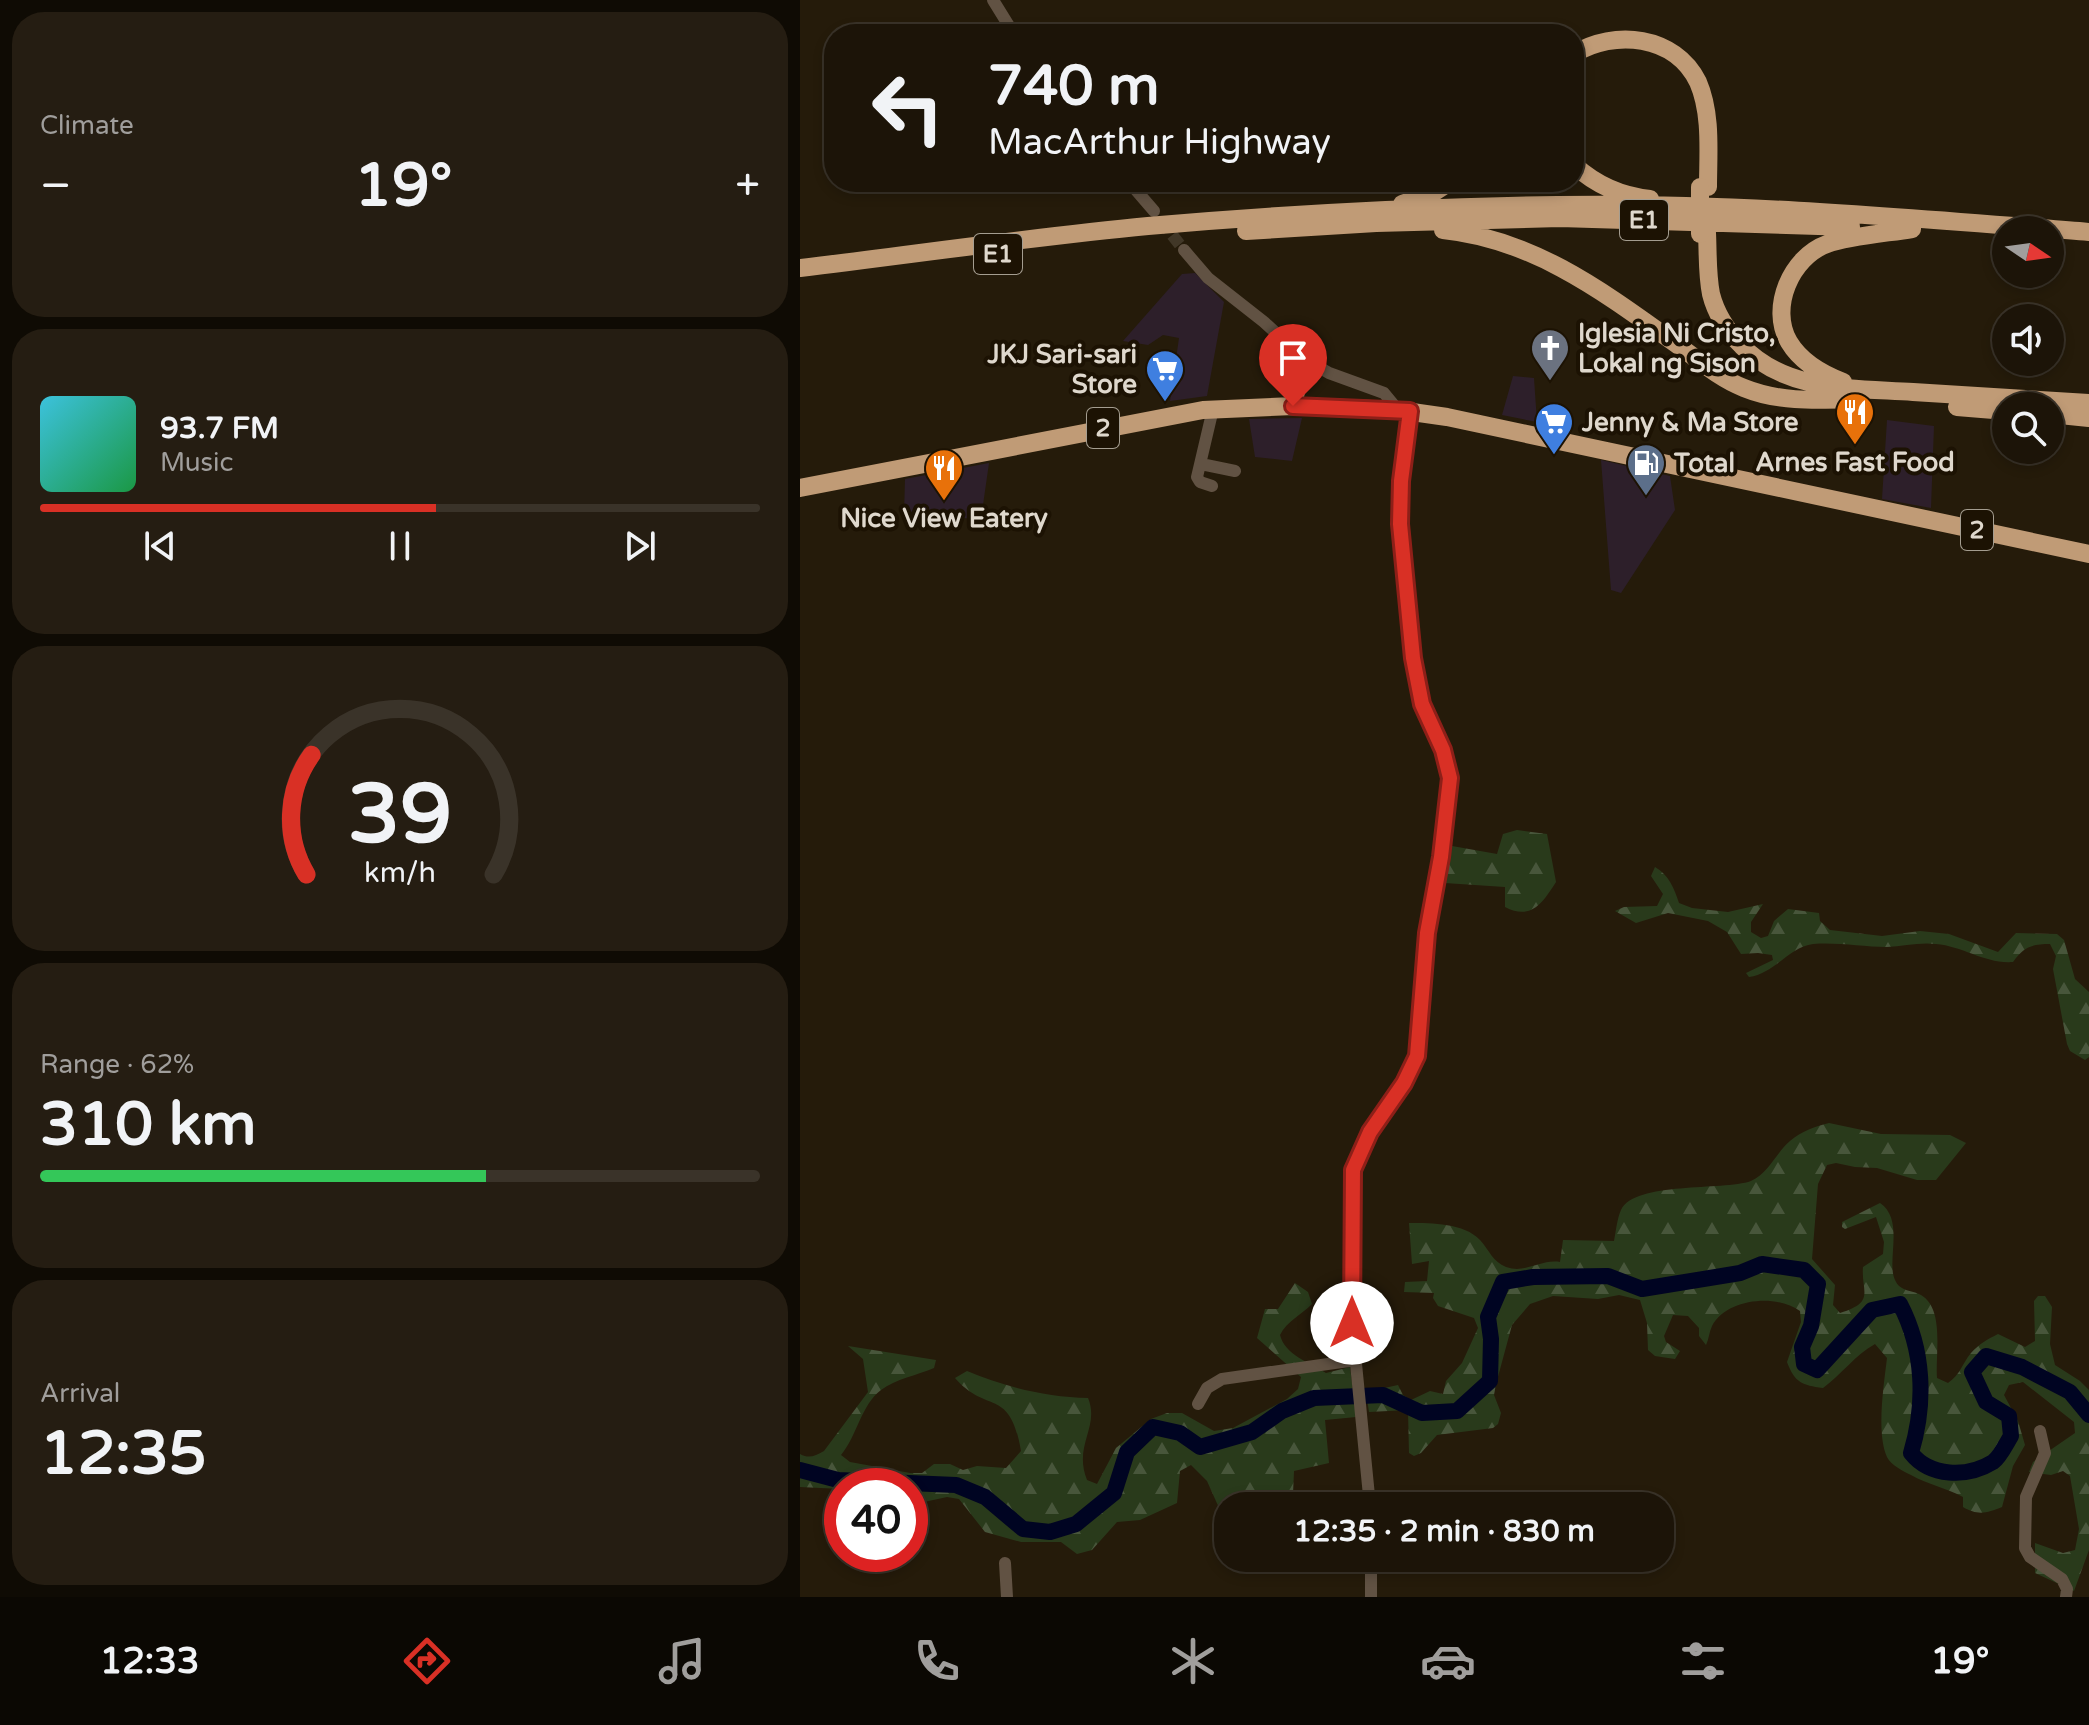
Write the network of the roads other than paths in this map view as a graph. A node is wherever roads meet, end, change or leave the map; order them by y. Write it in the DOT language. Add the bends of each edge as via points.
graph roads {
  1 [pos="993,0"];
  2 [pos="1008,24"];
  3 [pos="1584,50"];
  4 [pos="1584,63"];
  5 [pos="1584,174"];
  6 [pos="1704,187"];
  7 [pos="1138,192"];
  8 [pos="1431,192"];
  9 [pos="1704,207"];
  10 [pos="1154,211"];
  11 [pos="1379,216"];
  12 [pos="1912,229"];
  13 [pos="2089,232"];
  14 [pos="1992,235"];
  15 [pos="2064,241"];
  16 [pos="2089,243"];
  17 [pos="1184,250"];
  18 [pos="800,268"];
  19 [pos="800,278"];
  20 [pos="1303,358"];
  21 [pos="1860,394"];
  22 [pos="2089,403"];
  23 [pos="1293,406"];
  24 [pos="1213,409"];
  25 [pos="1992,409"];
  26 [pos="1404,410"];
  27 [pos="2064,415"];
  28 [pos="2089,418"];
  29 [pos="1201,464"];
  30 [pos="1235,471"];
  31 [pos="1212,486"];
  32 [pos="800,488"];
  33 [pos="2089,554"];
  34 [pos="1356,1360"];
  35 [pos="1198,1404"];
  36 [pos="2040,1431"];
  37 [pos="1368,1492"];
  38 [pos="1005,1563"];
  39 [pos="1371,1572"];
  40 [pos="1007,1597"];
  41 [pos="1371,1597"];
  42 [pos="2066,1597"];
  1 -- 2 [label="street"];
  3 -- 6 [label="highway" via="1610,39 1629,39 1655,44 1679,59 1697,82 1704,104"];
  4 -- 6 [label="highway" via="1626,47 1664,58 1687,80 1696,107"];
  5 -- 9 [label="highway" via="1608,189"];
  6 -- 21 [label="highway" via="1711,295 1720,318 1754,360 1802,382"];
  7 -- 10 [label="street"];
  8 -- 11 [label="highway"];
  9 -- 11 [label="highway, E1" via="1560,205"];
  9 -- 13 [label="highway, E1"];
  11 -- 12 [label="highway, E1"];
  11 -- 18 [label="highway, E1" via="1145,227"];
  11 -- 19 [label="highway, E1"];
  11 -- 21 [label="highway" via="1517,246 1571,271 1743,388 1797,401"];
  12 -- 14 [label="highway, E1"];
  12 -- 21 [label="highway" via="1827,244 1807,255 1786,289 1783,324 1789,342 1807,363"];
  15 -- 16 [label="highway"];
  17 -- 20 [label="street" via="1208,278"];
  20 -- 23 [label="highway"];
  20 -- 26 [label="street" via="1384,393"];
  21 -- 22 [label="highway"];
  21 -- 25 [label="highway"];
  23 -- 24 [label="highway, 2"];
  23 -- 26 [label="highway, 2"];
  24 -- 29 [label="street"];
  24 -- 32 [label="highway, 2"];
  26 -- 33 [label="highway, 2"];
  26 -- 34 [label="street" via="1400,524 1416,675 1422,704 1450,770 1427,933 1417,1056 1353,1170"];
  27 -- 28 [label="highway"];
  29 -- 30 [label="street"];
  29 -- 31 [label="street" via="1198,480"];
  34 -- 35 [label="street" via="1222,1379 1207,1388"];
  34 -- 37 [label="street"];
  36 -- 42 [label="street" via="2045,1453 2026,1497 2024,1543 2030,1557 2062,1579"];
  38 -- 40 [label="street"];
  39 -- 41 [label="street"];
}
